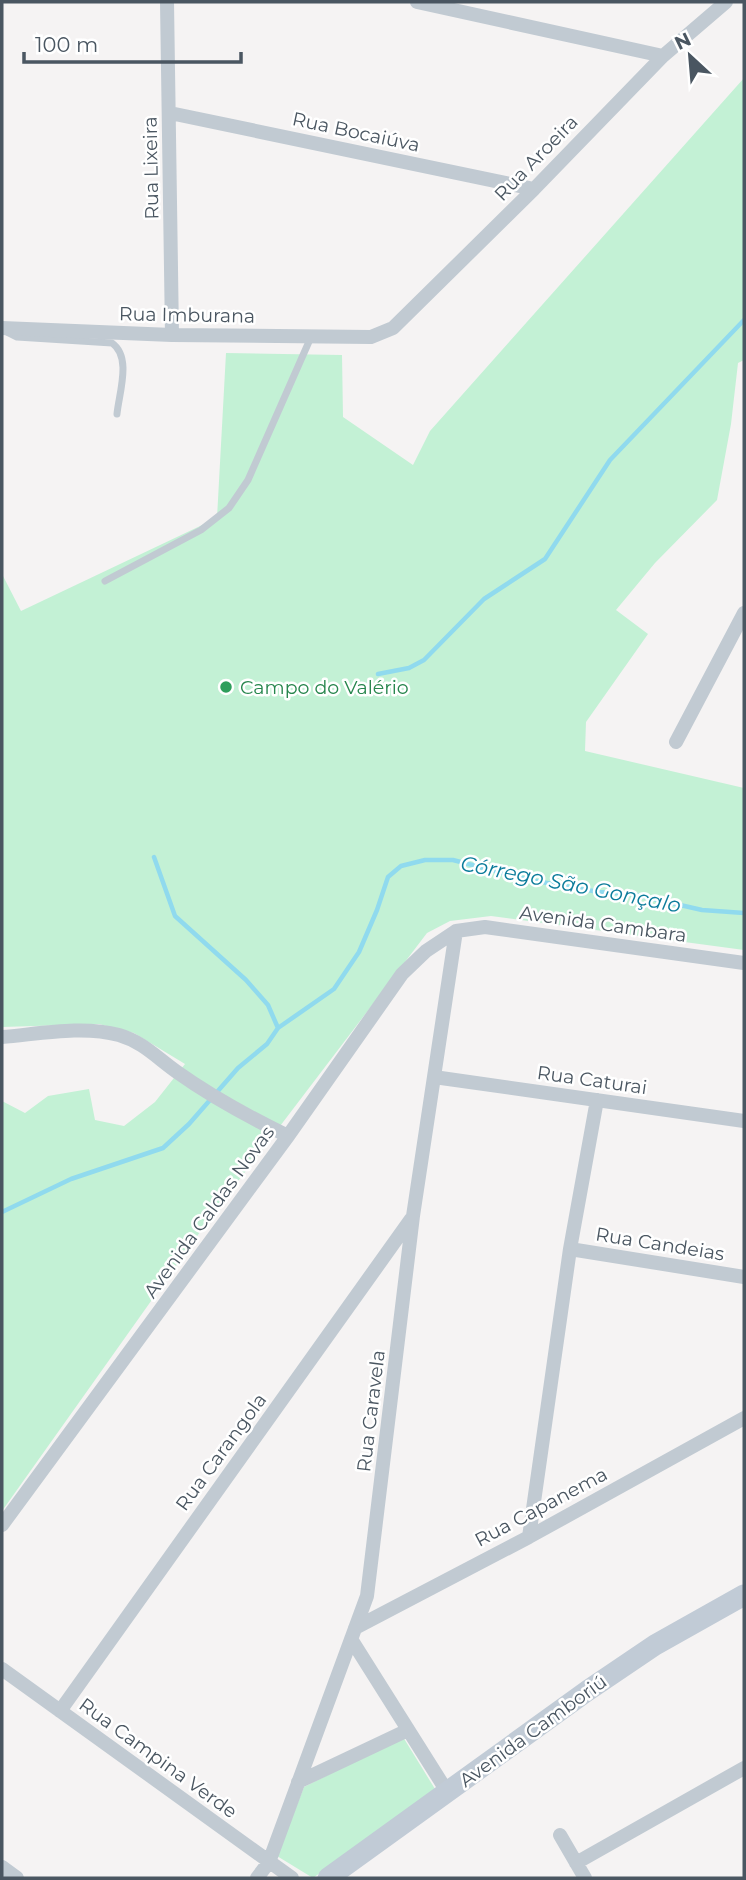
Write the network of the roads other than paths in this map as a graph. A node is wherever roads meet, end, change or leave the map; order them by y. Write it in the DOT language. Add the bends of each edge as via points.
graph roads {
  1 [pos="167,2"];
  2 [pos="416,2"];
  3 [pos="726,2"];
  4 [pos="663,56"];
  5 [pos="170,113"];
  6 [pos="534,189"];
  7 [pos="2,328"];
  8 [pos="172,335"];
  9 [pos="311,336"];
  10 [pos="371,337"];
  11 [pos="117,414"];
  12 [pos="105,581"];
  13 [pos="744,613"];
  14 [pos="676,742"];
  15 [pos="456,931"];
  16 [pos="744,963"];
  17 [pos="2,1037"];
  18 [pos="434,1077"];
  19 [pos="597,1100"];
  20 [pos="744,1121"];
  21 [pos="288,1136"];
  22 [pos="413,1216"];
  23 [pos="570,1250"];
  24 [pos="744,1277"];
  25 [pos="744,1418"];
  26 [pos="2,1525"];
  27 [pos="529,1537"];
  28 [pos="744,1595"];
  29 [pos="353,1634"];
  30 [pos="2,1669"];
  31 [pos="60,1711"];
  32 [pos="408,1730"];
  33 [pos="744,1768"];
  34 [pos="298,1782"];
  35 [pos="448,1793"];
  36 [pos="560,1835"];
  37 [pos="269,1862"];
  38 [pos="576,1863"];
  39 [pos="2,1867"];
  40 [pos="340,1875"];
  41 [pos="17,1878"];
  42 [pos="257,1878"];
  43 [pos="292,1878"];
  44 [pos="584,1878"];
  1 -- 5 [label="street, Rua Lixeira"];
  2 -- 4 [label="street"];
  3 -- 4 [label="street, Rua Aroeira"];
  4 -- 6 [label="street, Rua Aroeira"];
  5 -- 6 [label="street, Rua Bocaiúva"];
  5 -- 8 [label="street, Rua Lixeira"];
  6 -- 10 [label="street, Rua Aroeira" via="393,328"];
  7 -- 8 [label="street, Rua Imburana"];
  7 -- 11 [label="lane" via="17,337 111,343 118,348 123,359"];
  8 -- 9 [label="street, Rua Imburana"];
  9 -- 10 [label="street, Rua Imburana"];
  9 -- 12 [label="lane" via="248,480 229,508 201,530"];
  13 -- 14 [label="street"];
  15 -- 16 [label="street, Avenida Cambara" via="485,927"];
  15 -- 18 [label="street, Rua Caravela"];
  15 -- 21 [label="street, Avenida Caldas Novas" via="402,974"];
  17 -- 21 [label="street" via="86,1031 118,1035 144,1045 237,1111"];
  18 -- 19 [label="street, Rua Caturai"];
  18 -- 22 [label="street, Rua Caravela"];
  19 -- 20 [label="street, Rua Caturai"];
  19 -- 23 [label="street"];
  21 -- 26 [label="street, Avenida Caldas Novas"];
  22 -- 29 [label="street, Rua Caravela" via="367,1596"];
  22 -- 31 [label="street, Rua Carangola"];
  23 -- 24 [label="street, Rua Candeias"];
  23 -- 27 [label="street"];
  25 -- 27 [label="street, Rua Capanema"];
  27 -- 29 [label="street, Rua Capanema"];
  28 -- 35 [label="street, Avenida Camboriú" via="598,1683"];
  29 -- 32 [label="street"];
  29 -- 34 [label="street, Rua Caravela"];
  30 -- 31 [label="street, Rua Campina Verde"];
  31 -- 37 [label="street, Rua Campina Verde"];
  32 -- 34 [label="street"];
  32 -- 35 [label="street"];
  33 -- 38 [label="street"];
  34 -- 37 [label="street, Rua Caravela"];
  35 -- 40 [label="street, Avenida Camboriú"];
  36 -- 38 [label="street"];
  37 -- 42 [label="street, Rua Caravela"];
  37 -- 43 [label="street, Rua Campina Verde"];
  38 -- 44 [label="street"];
  39 -- 41 [label="street"];
}
